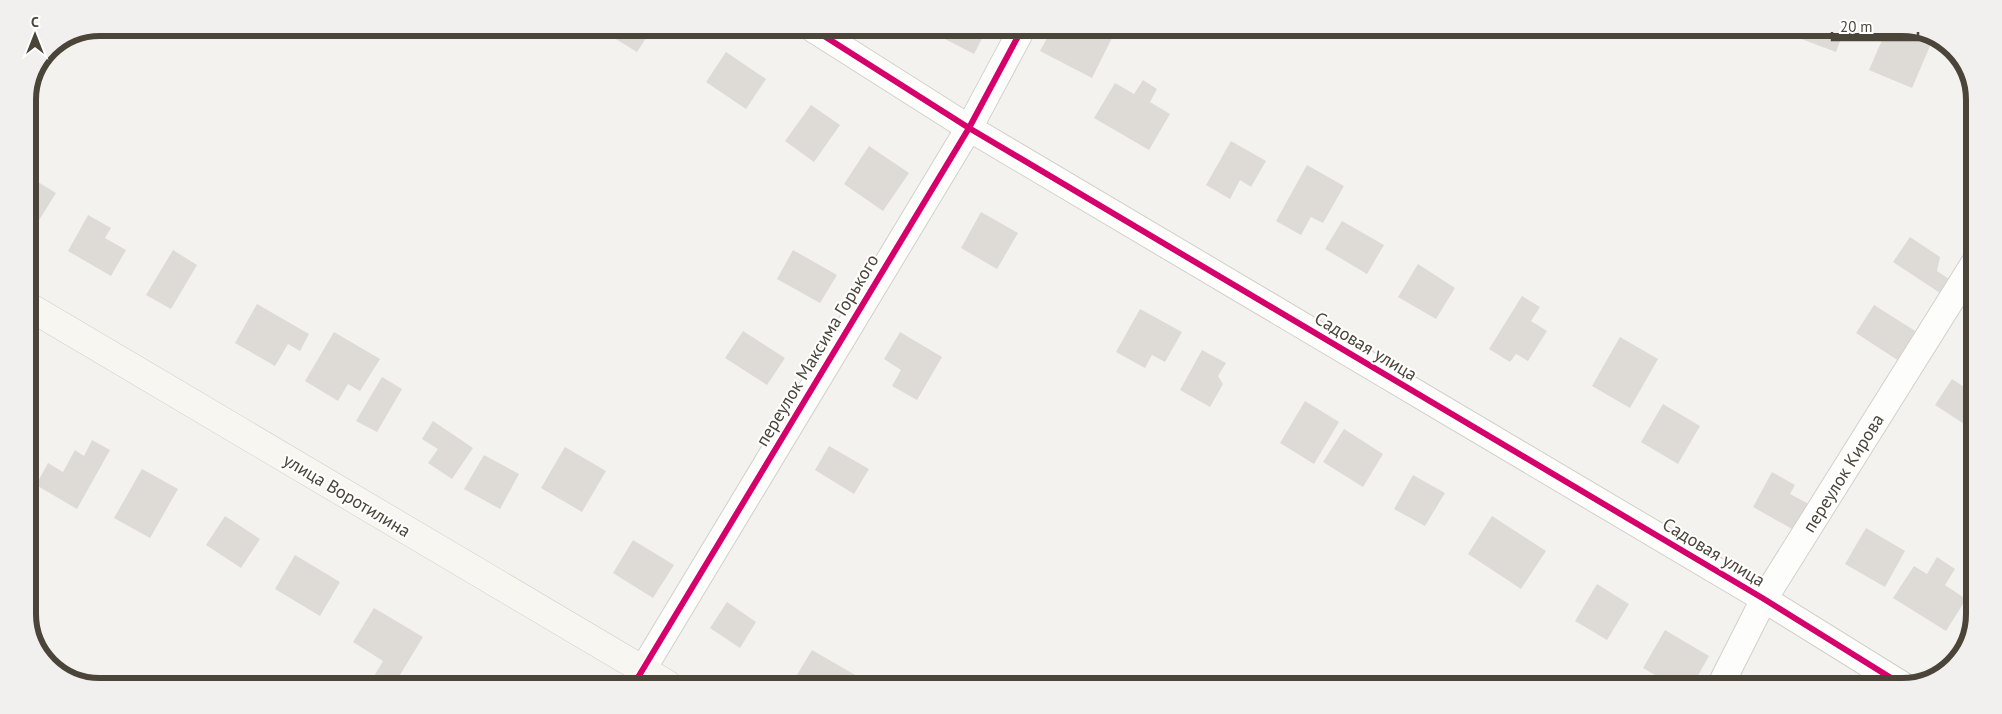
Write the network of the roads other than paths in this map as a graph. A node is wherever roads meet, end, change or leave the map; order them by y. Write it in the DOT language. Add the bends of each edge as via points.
graph roads {
  1 [pos="825,36"];
  2 [pos="1018,36"];
  3 [pos="970,128"];
  4 [pos="1966,276"];
  5 [pos="36,311"];
  6 [pos="1764,599"];
  7 [pos="638,676"];
  8 [pos="1724,678"];
  9 [pos="1891,678"];
  1 -- 3 [label="street, Садовая улица"];
  2 -- 3 [label="street, переулок Максима Горького"];
  3 -- 6 [label="street, Садовая улица"];
  3 -- 7 [label="street, переулок Максима Горького"];
  4 -- 6 [label="street, переулок Кирова"];
  5 -- 7 [label="street, улица Воротилина"];
  6 -- 8 [label="street, переулок Кирова"];
  6 -- 9 [label="street, Садовая улица"];
}
